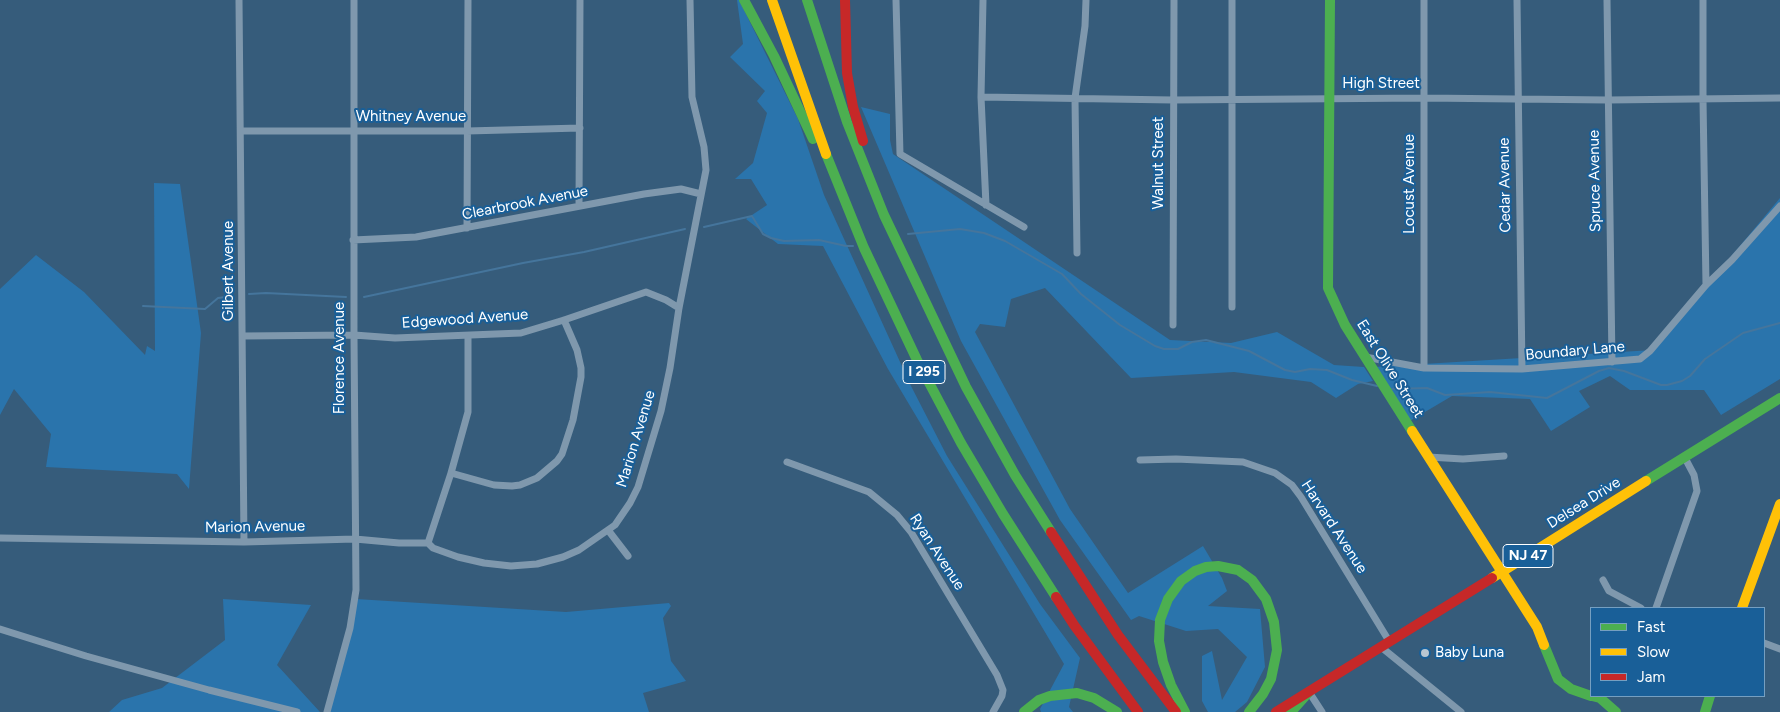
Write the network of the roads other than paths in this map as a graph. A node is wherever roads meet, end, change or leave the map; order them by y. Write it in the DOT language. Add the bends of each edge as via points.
graph roads {
  1 [pos="239,0"];
  2 [pos="354,0"];
  3 [pos="468,0"];
  4 [pos="580,0"];
  5 [pos="690,0"];
  6 [pos="744,0"];
  7 [pos="772,0"];
  8 [pos="808,0"];
  9 [pos="845,0"];
  10 [pos="896,0"];
  11 [pos="983,0"];
  12 [pos="1086,0"];
  13 [pos="1174,0"];
  14 [pos="1232,0"];
  15 [pos="1330,0"];
  16 [pos="1424,0"];
  17 [pos="1517,0"];
  18 [pos="1607,0"];
  19 [pos="1703,0"];
  20 [pos="981,97"];
  21 [pos="1075,98"];
  22 [pos="1328,98"];
  23 [pos="1424,98"];
  24 [pos="1780,98"];
  25 [pos="1232,99"];
  26 [pos="1173,100"];
  27 [pos="1517,100"];
  28 [pos="1608,100"];
  29 [pos="1703,100"];
  30 [pos="580,128"];
  31 [pos="354,130"];
  32 [pos="241,131"];
  33 [pos="467,131"];
  34 [pos="701,194"];
  35 [pos="986,205"];
  36 [pos="579,206"];
  37 [pos="1780,206"];
  38 [pos="884,215"];
  39 [pos="1024,227"];
  40 [pos="467,228"];
  41 [pos="354,240"];
  42 [pos="864,248"];
  43 [pos="1077,253"];
  44 [pos="1706,285"];
  45 [pos="1232,307"];
  46 [pos="679,308"];
  47 [pos="564,320"];
  48 [pos="1173,326"];
  49 [pos="354,335"];
  50 [pos="243,336"];
  51 [pos="468,336"];
  52 [pos="1365,357"];
  53 [pos="1612,362"];
  54 [pos="1424,368"];
  55 [pos="1522,369"];
  56 [pos="1780,398"];
  57 [pos="1504,456"];
  58 [pos="1428,457"];
  59 [pos="1685,458"];
  60 [pos="1140,460"];
  61 [pos="787,462"];
  62 [pos="451,473"];
  63 [pos="1780,504"];
  64 [pos="608,530"];
  65 [pos="1775,531"];
  66 [pos="0,538"];
  67 [pos="355,539"];
  68 [pos="244,542"];
  69 [pos="428,543"];
  70 [pos="628,556"];
  71 [pos="1500,573"];
  72 [pos="1603,580"];
  73 [pos="1639,607"];
  74 [pos="1656,607"];
  75 [pos="1742,607"];
  76 [pos="0,629"];
  77 [pos="1765,643"];
  78 [pos="1385,644"];
  79 [pos="1780,649"];
  80 [pos="1309,692"];
  81 [pos="1590,694"];
  82 [pos="1598,697"];
  83 [pos="1710,697"];
  84 [pos="297,712"];
  85 [pos="327,712"];
  86 [pos="992,712"];
  87 [pos="1024,712"];
  88 [pos="1117,712"];
  89 [pos="1138,712"];
  90 [pos="1176,712"];
  91 [pos="1185,712"];
  92 [pos="1249,712"];
  93 [pos="1276,712"];
  94 [pos="1291,712"];
  95 [pos="1322,712"];
  96 [pos="1461,712"];
  97 [pos="1616,712"];
  98 [pos="1705,712"];
  1 -- 32 [label="street, Gilbert Avenue"];
  2 -- 31 [label="street, Florence Avenue"];
  3 -- 33 [label="street"];
  4 -- 30 [label="street"];
  5 -- 34 [label="street, Marion Avenue" via="692,98 706,170"];
  6 -- 42 [label="main road" via="774,56"];
  7 -- 42 [label="main road, I 295" via="813,120"];
  8 -- 38 [label="main road, I 295" via="844,113"];
  9 -- 38 [label="main road" via="848,78 853,107"];
  10 -- 35 [label="street" via="900,154"];
  11 -- 20 [label="street"];
  12 -- 21 [label="street"];
  13 -- 26 [label="street, Walnut Street"];
  14 -- 25 [label="street"];
  15 -- 22 [label="main road, East Olive Street"];
  16 -- 23 [label="street, Locust Avenue"];
  17 -- 27 [label="street, Cedar Avenue"];
  18 -- 28 [label="street, Spruce Avenue"];
  19 -- 29 [label="street"];
  20 -- 21 [label="street, High Street"];
  20 -- 35 [label="street"];
  21 -- 26 [label="street, High Street"];
  21 -- 43 [label="street"];
  22 -- 23 [label="street, High Street"];
  22 -- 25 [label="street, High Street"];
  22 -- 52 [label="main road, East Olive Street" via="1328,288 1341,318"];
  23 -- 27 [label="street, High Street"];
  23 -- 54 [label="street, Locust Avenue"];
  24 -- 29 [label="street, High Street"];
  25 -- 26 [label="street, High Street"];
  25 -- 45 [label="street"];
  26 -- 48 [label="street, Walnut Street"];
  27 -- 28 [label="street, High Street"];
  27 -- 55 [label="street, Cedar Avenue"];
  28 -- 29 [label="street, High Street"];
  28 -- 53 [label="street, Spruce Avenue"];
  29 -- 44 [label="street"];
  30 -- 33 [label="street, Whitney Avenue"];
  30 -- 36 [label="street"];
  31 -- 32 [label="street, Whitney Avenue"];
  31 -- 33 [label="street, Whitney Avenue"];
  31 -- 41 [label="street, Florence Avenue"];
  32 -- 50 [label="street, Gilbert Avenue"];
  33 -- 40 [label="street"];
  34 -- 36 [label="street, Clearbrook Avenue" via="681,189"];
  34 -- 46 [label="street, Marion Avenue"];
  35 -- 39 [label="street"];
  36 -- 40 [label="street, Clearbrook Avenue"];
  37 -- 44 [label="street, Boundary Lane"];
  38 -- 90 [label="main road, I 295" via="948,352 1015,475 1091,595"];
  40 -- 41 [label="street, Clearbrook Avenue" via="416,237"];
  41 -- 49 [label="street, Florence Avenue"];
  42 -- 89 [label="main road, I 295" via="917,360 991,496 1074,625"];
  44 -- 53 [label="street, Boundary Lane" via="1650,351 1640,359"];
  46 -- 47 [label="street, Edgewood Avenue" via="646,292"];
  46 -- 64 [label="street, Marion Avenue" via="665,394 647,462 635,495 621,518"];
  47 -- 51 [label="street, Edgewood Avenue" via="521,333"];
  47 -- 62 [label="street" via="577,350 581,377 566,445 557,461 529,482 512,486 494,485"];
  49 -- 50 [label="street, Edgewood Avenue"];
  49 -- 51 [label="street, Edgewood Avenue" via="395,338"];
  49 -- 67 [label="street, Florence Avenue"];
  50 -- 68 [label="street, Gilbert Avenue"];
  51 -- 62 [label="street" via="468,412"];
  52 -- 54 [label="street, Boundary Lane"];
  52 -- 58 [label="main road, East Olive Street"];
  53 -- 55 [label="street, Boundary Lane"];
  54 -- 55 [label="street, Boundary Lane"];
  56 -- 59 [label="main road, Delsea Drive / NJ 47"];
  57 -- 58 [label="street"];
  58 -- 71 [label="main road, East Olive Street"];
  59 -- 71 [label="main road, Delsea Drive / NJ 47"];
  59 -- 74 [label="street" via="1694,475 1697,491"];
  60 -- 78 [label="street, Harvard Avenue" via="1243,462 1276,473 1292,485"];
  61 -- 86 [label="street, Ryan Avenue" via="869,492 898,515 997,675 1003,690"];
  62 -- 69 [label="street"];
  63 -- 65 [label="main road"];
  64 -- 69 [label="street, Marion Avenue" via="571,554 528,565 476,561 433,548"];
  64 -- 70 [label="street"];
  65 -- 75 [label="main road"];
  66 -- 68 [label="street, Marion Avenue"];
  67 -- 68 [label="street, Marion Avenue"];
  67 -- 69 [label="street, Marion Avenue"];
  67 -- 85 [label="street, Florence Avenue" via="354,609"];
  71 -- 78 [label="main road, Delsea Drive / NJ 47"];
  71 -- 81 [label="main road, East Olive Street" via="1537,627 1558,679 1571,689"];
  72 -- 73 [label="street" via="1609,591"];
  76 -- 84 [label="street"];
  77 -- 79 [label="street"];
  78 -- 80 [label="main road, Delsea Drive / NJ 47"];
  78 -- 96 [label="street, Harvard Avenue"];
  80 -- 93 [label="main road, Delsea Drive / NJ 47"];
  80 -- 94 [label="main road"];
  80 -- 95 [label="street"];
  82 -- 97 [label="main road, East Olive Street"];
  83 -- 98 [label="main road"];
  87 -- 88 [label="main road" via="1050,696 1077,693 1094,698"];
  91 -- 92 [label="main road" via="1163,662 1160,620 1168,599 1181,581 1195,571 1218,566 1238,570 1252,580 1266,599 1274,622 1277,650 1271,679"];
}
